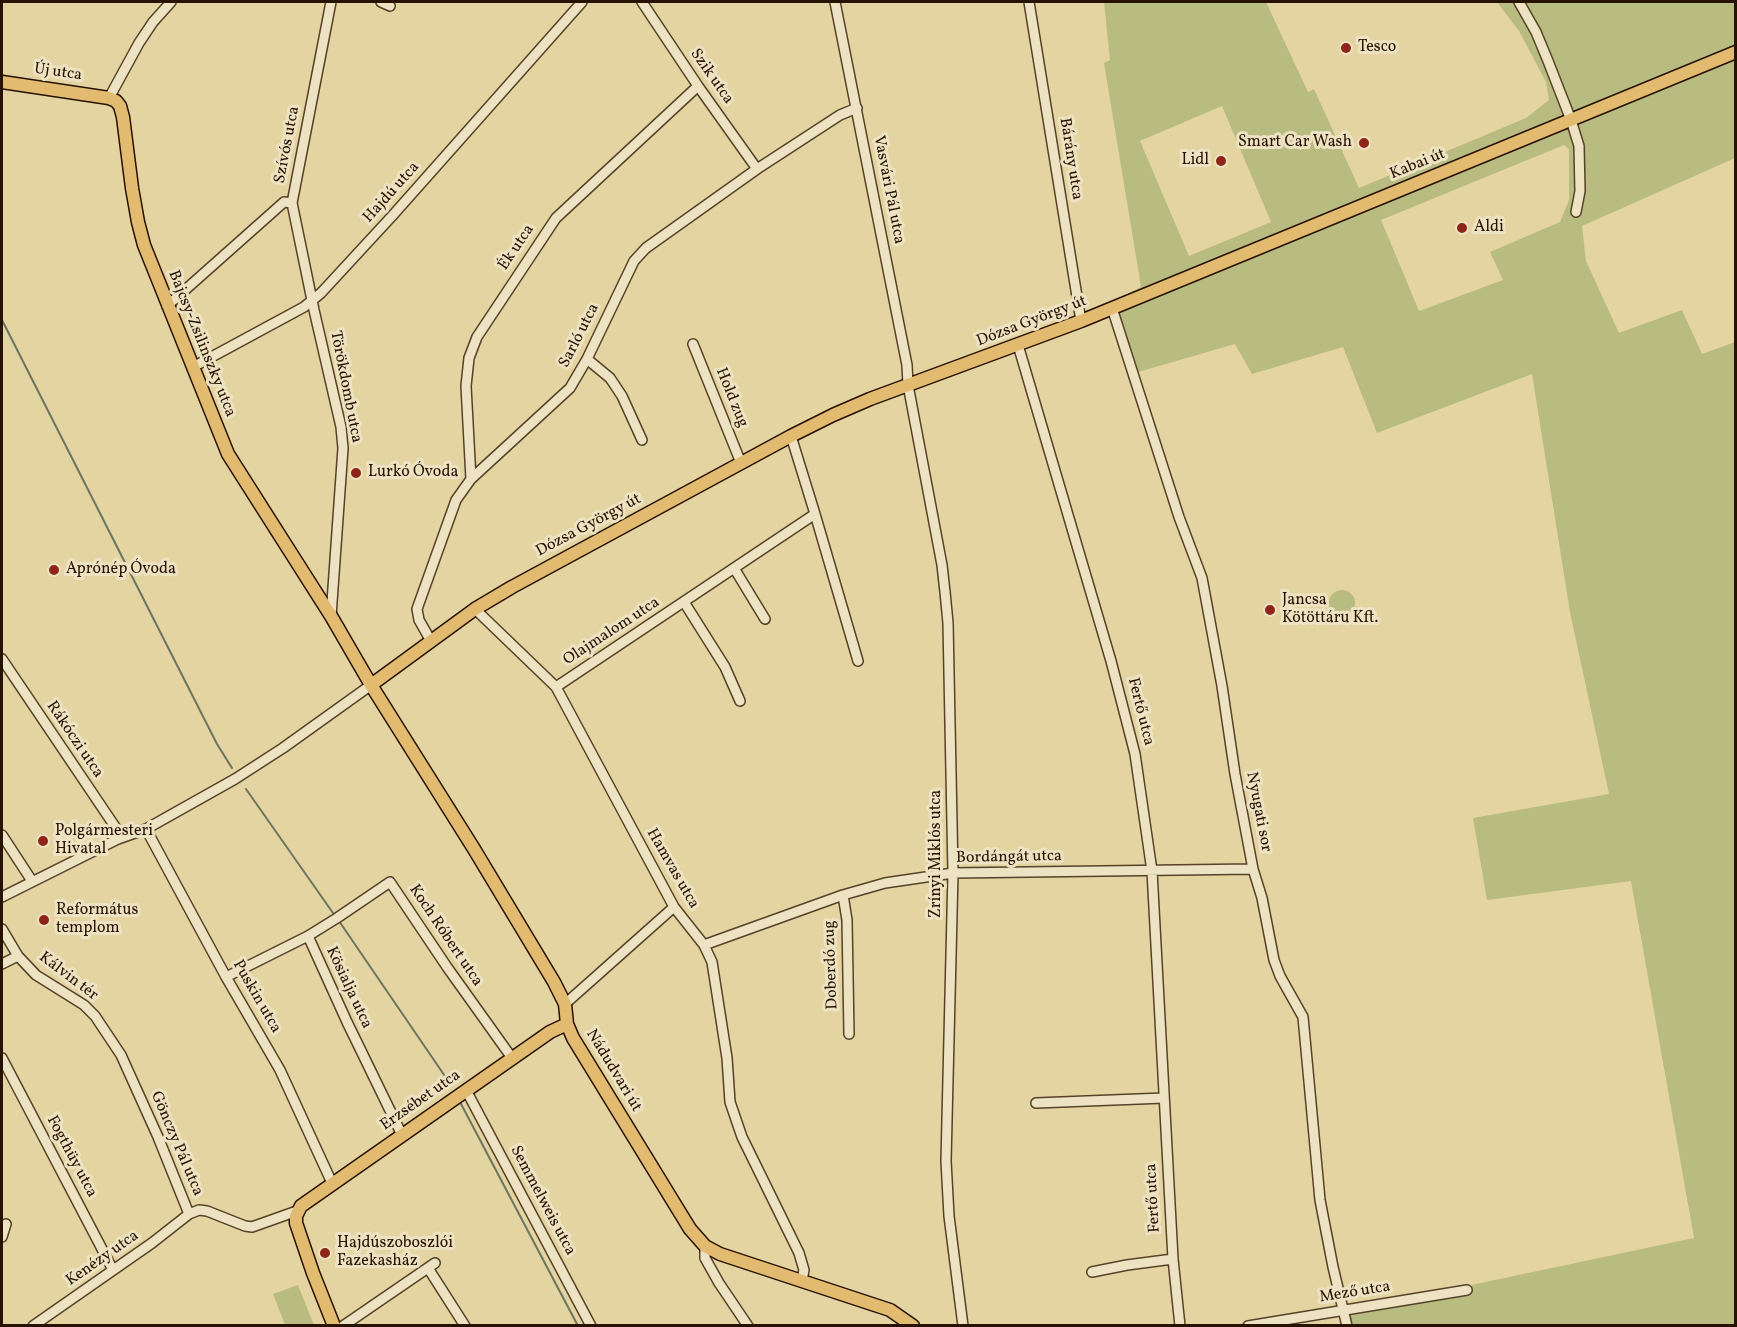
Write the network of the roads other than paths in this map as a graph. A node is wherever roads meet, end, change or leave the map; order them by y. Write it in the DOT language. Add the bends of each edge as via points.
graph roads {
  1 [pos="171,2"];
  2 [pos="331,2"];
  3 [pos="582,2"];
  4 [pos="642,2"];
  5 [pos="835,2"];
  6 [pos="1029,2"];
  7 [pos="1519,2"];
  8 [pos="1736,52"];
  9 [pos="2,82"];
  10 [pos="698,86"];
  11 [pos="110,98"];
  12 [pos="857,108"];
  13 [pos="1571,120"];
  14 [pos="758,169"];
  15 [pos="292,203"];
  16 [pos="1576,212"];
  17 [pos="312,302"];
  18 [pos="167,306"];
  19 [pos="1112,308"];
  20 [pos="1081,321"];
  21 [pos="693,344"];
  22 [pos="1018,345"];
  23 [pos="586,359"];
  24 [pos="193,367"];
  25 [pos="908,385"];
  26 [pos="791,436"];
  27 [pos="642,440"];
  28 [pos="741,463"];
  29 [pos="471,479"];
  30 [pos="815,514"];
  31 [pos="734,568"];
  32 [pos="684,602"];
  33 [pos="474,609"];
  34 [pos="331,616"];
  35 [pos="765,619"];
  36 [pos="431,641"];
  37 [pos="2,659"];
  38 [pos="858,661"];
  39 [pos="371,685"];
  40 [pos="556,687"];
  41 [pos="740,701"];
  42 [pos="146,829"];
  43 [pos="2,835"];
  44 [pos="120,838"];
  45 [pos="5,847"];
  46 [pos="1253,869"];
  47 [pos="1152,871"];
  48 [pos="953,873"];
  49 [pos="32,881"];
  50 [pos="843,895"];
  51 [pos="2,897"];
  52 [pos="674,907"];
  53 [pos="2,929"];
  54 [pos="308,936"];
  55 [pos="704,945"];
  56 [pos="18,956"];
  57 [pos="2,964"];
  58 [pos="226,976"];
  59 [pos="565,1004"];
  60 [pos="96,1018"];
  61 [pos="567,1024"];
  62 [pos="849,1034"];
  63 [pos="2,1058"];
  64 [pos="513,1058"];
  65 [pos="466,1090"];
  66 [pos="1164,1098"];
  67 [pos="1036,1102"];
  68 [pos="402,1135"];
  69 [pos="332,1183"];
  70 [pos="297,1211"];
  71 [pos="189,1214"];
  72 [pos="6,1224"];
  73 [pos="2,1237"];
  74 [pos="705,1246"];
  75 [pos="1173,1259"];
  76 [pos="113,1270"];
  77 [pos="1092,1272"];
  78 [pos="802,1280"];
  79 [pos="1467,1290"];
  80 [pos="1344,1311"];
  81 [pos="33,1326"];
  82 [pos="334,1326"];
  83 [pos="343,1326"];
  84 [pos="465,1326"];
  85 [pos="591,1326"];
  86 [pos="748,1326"];
  87 [pos="913,1326"];
  88 [pos="963,1326"];
  89 [pos="1180,1326"];
  90 [pos="1248,1326"];
  91 [pos="1347,1326"];
  1 -- 11 [label="street" via="139,43"];
  2 -- 15 [label="street, Szívós utca"];
  3 -- 17 [label="street, Hajdú utca"];
  4 -- 10 [label="street, Szik utca"];
  5 -- 12 [label="street, Vasvári Pál utca"];
  6 -- 20 [label="street, Bárány utca"];
  7 -- 13 [label="street" via="1536,32"];
  8 -- 13 [label="main road, Kabai út"];
  9 -- 11 [label="main road, Új utca"];
  10 -- 14 [label="street, Szik utca"];
  10 -- 29 [label="street, Ék utca" via="556,218 477,337 469,358 466,386"];
  11 -- 18 [label="main road, Bajcsy-Zsilinszky utca" via="120,106 138,222"];
  12 -- 14 [label="street, Sarló utca"];
  12 -- 25 [label="street, Vasvári Pál utca"];
  13 -- 16 [label="street" via="1579,146"];
  13 -- 19 [label="main road, Kabai út"];
  14 -- 23 [label="street, Sarló utca" via="646,248 634,261"];
  15 -- 17 [label="street, Törökdomb utca"];
  15 -- 18 [label="street, Szívós utca" via="284,202"];
  17 -- 24 [label="street, Hajdú utca"];
  17 -- 34 [label="street, Törökdomb utca" via="343,448"];
  18 -- 24 [label="main road, Bajcsy-Zsilinszky utca"];
  19 -- 20 [label="main road, Dózsa György út"];
  19 -- 46 [label="street, Nyugati sor" via="1202,578"];
  20 -- 22 [label="main road, Dózsa György út"];
  21 -- 28 [label="street, Hold zug"];
  22 -- 25 [label="main road, Dózsa György út"];
  22 -- 47 [label="street, Fertő utca" via="1135,754"];
  23 -- 27 [label="street" via="610,378"];
  23 -- 29 [label="street, Sarló utca" via="570,388"];
  24 -- 34 [label="main road, Bajcsy-Zsilinszky utca" via="228,454"];
  25 -- 26 [label="main road, Dózsa György út"];
  25 -- 48 [label="street, Zrínyi Miklós utca" via="942,565 947,612"];
  26 -- 28 [label="main road, Dózsa György út"];
  26 -- 30 [label="street"];
  28 -- 33 [label="main road, Dózsa György út"];
  29 -- 36 [label="street, Sarló utca" via="456,500 417,609"];
  30 -- 31 [label="street, Olajmalom utca"];
  30 -- 38 [label="street"];
  31 -- 32 [label="street, Olajmalom utca"];
  31 -- 35 [label="street"];
  32 -- 40 [label="street, Olajmalom utca"];
  32 -- 41 [label="street, Olajmalom utca" via="725,667"];
  33 -- 36 [label="main road, Dózsa György út"];
  33 -- 40 [label="street, Hamvas utca"];
  34 -- 39 [label="main road, Bajcsy-Zsilinszky utca"];
  36 -- 39 [label="main road, Dózsa György út"];
  37 -- 44 [label="street, Rákóczi utca"];
  39 -- 42 [label="street, Dózsa György út" via="283,748"];
  39 -- 59 [label="main road, Nádudvari út"];
  40 -- 52 [label="street, Hamvas utca"];
  42 -- 44 [label="street, Dózsa György út"];
  42 -- 58 [label="street, Puskin utca"];
  43 -- 45 [label="street"];
  44 -- 49 [label="street, Dózsa György út"];
  45 -- 49 [label="street"];
  46 -- 47 [label="street, Bordángát utca"];
  46 -- 80 [label="street, Nyugati sor" via="1274,960 1303,1017 1320,1200"];
  47 -- 48 [label="street, Bordángát utca"];
  47 -- 66 [label="street, Fertő utca"];
  48 -- 50 [label="street, Bordángát utca" via="885,883"];
  48 -- 88 [label="street, Zrínyi Miklós utca" via="946,1161"];
  49 -- 51 [label="street, Dózsa György út"];
  50 -- 55 [label="street, Bordángát utca"];
  50 -- 62 [label="street, Doberdó zug"];
  52 -- 55 [label="street, Hamvas utca"];
  52 -- 59 [label="street"];
  53 -- 56 [label="street, Kálvin tér"];
  54 -- 58 [label="street, Kösialja utca"];
  54 -- 64 [label="street, Koch Róbert utca" via="390,882"];
  54 -- 68 [label="street, Kösialja utca"];
  55 -- 78 [label="street, Hamvas utca" via="712,962 730,1102 742,1137 799,1252 804,1270"];
  56 -- 57 [label="street"];
  56 -- 60 [label="street, Kálvin tér" via="36,975 84,1005"];
  58 -- 69 [label="street, Puskin utca" via="280,1071"];
  59 -- 61 [label="main road, Nádudvari út"];
  60 -- 71 [label="street, Gönczy Pál utca" via="121,1055"];
  61 -- 64 [label="main road, Erzsébet utca"];
  61 -- 74 [label="main road, Nádudvari út" via="638,1146"];
  63 -- 76 [label="street, Fogthüy utca"];
  64 -- 65 [label="main road, Erzsébet utca"];
  65 -- 68 [label="main road, Erzsébet utca"];
  65 -- 85 [label="street, Semmelweis utca"];
  66 -- 67 [label="street"];
  66 -- 75 [label="street, Fertő utca"];
  68 -- 69 [label="main road, Erzsébet utca"];
  69 -- 70 [label="main road, Erzsébet utca"];
  70 -- 71 [label="street, Gönczy Pál utca" via="252,1227 207,1211"];
  70 -- 82 [label="main road" via="296,1223"];
  71 -- 76 [label="street, Kenézy utca"];
  72 -- 73 [label="street"];
  74 -- 78 [label="main road, Nádudvari út"];
  74 -- 86 [label="street" via="705,1258"];
  75 -- 77 [label="street"];
  75 -- 89 [label="street, Fertő utca"];
  76 -- 81 [label="street, Kenézy utca"];
  78 -- 87 [label="main road, Nádudvari út" via="890,1310"];
  79 -- 80 [label="street, Mező utca"];
  80 -- 90 [label="street, Mező utca"];
  80 -- 91 [label="street, Nyugati sor"];
  83 -- 84 [label="street" via="432,1266"];
}
